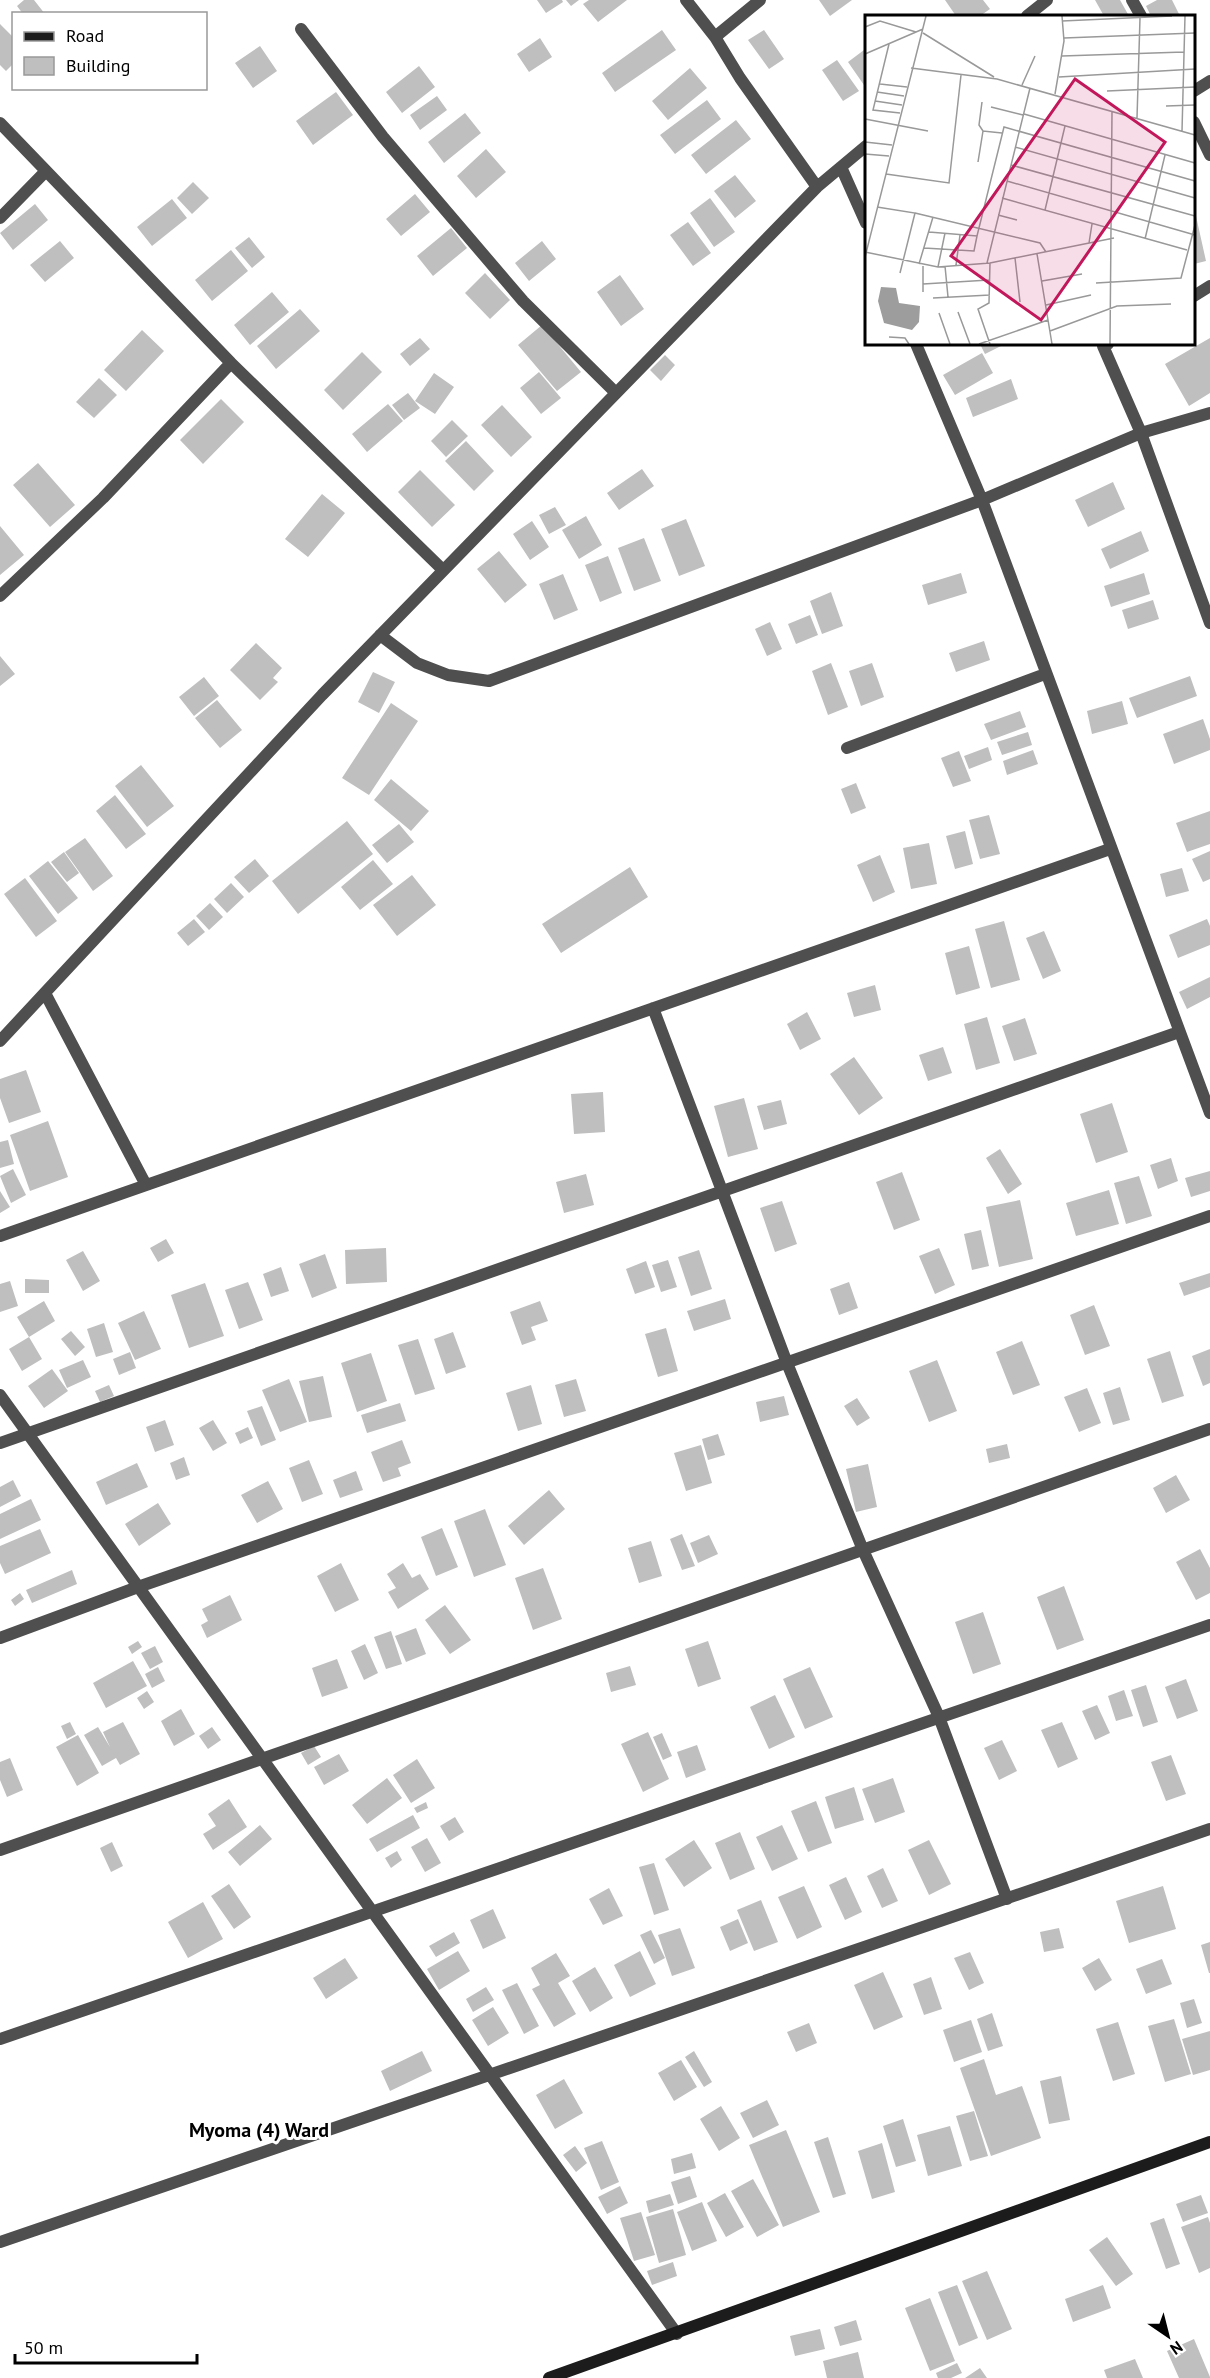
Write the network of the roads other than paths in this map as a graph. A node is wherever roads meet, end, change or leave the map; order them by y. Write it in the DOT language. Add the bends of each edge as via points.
graph roads {
  1 [pos="686,0"];
  2 [pos="760,0"];
  3 [pos="1047,0"];
  4 [pos="1132,0"];
  5 [pos="1028,15"];
  6 [pos="1140,15"];
  7 [pos="301,29"];
  8 [pos="715,37"];
  9 [pos="1210,81"];
  10 [pos="1195,90"];
  11 [pos="0,123"];
  12 [pos="1195,124"];
  13 [pos="865,148"];
  14 [pos="1210,155"];
  15 [pos="841,167"];
  16 [pos="46,171"];
  17 [pos="817,187"];
  18 [pos="0,218"];
  19 [pos="865,219"];
  20 [pos="1210,286"];
  21 [pos="1195,295"];
  22 [pos="916,345"];
  23 [pos="1104,345"];
  24 [pos="231,363"];
  25 [pos="616,393"];
  26 [pos="1210,413"];
  27 [pos="1142,433"];
  28 [pos="982,500"];
  29 [pos="443,570"];
  30 [pos="0,596"];
  31 [pos="1210,623"];
  32 [pos="380,635"];
  33 [pos="1046,674"];
  34 [pos="847,748"];
  35 [pos="1110,849"];
  36 [pos="45,993"];
  37 [pos="653,1008"];
  38 [pos="1179,1032"];
  39 [pos="0,1041"];
  40 [pos="1210,1113"];
  41 [pos="147,1185"];
  42 [pos="722,1192"];
  43 [pos="1210,1216"];
  44 [pos="0,1236"];
  45 [pos="787,1363"];
  46 [pos="0,1395"];
  47 [pos="1210,1429"];
  48 [pos="28,1434"];
  49 [pos="0,1443"];
  50 [pos="863,1550"];
  51 [pos="138,1587"];
  52 [pos="1210,1625"];
  53 [pos="0,1638"];
  54 [pos="939,1717"];
  55 [pos="263,1760"];
  56 [pos="1210,1829"];
  57 [pos="0,1850"];
  58 [pos="1007,1899"];
  59 [pos="371,1910"];
  60 [pos="0,2039"];
  61 [pos="490,2076"];
  62 [pos="1210,2142"];
  63 [pos="0,2242"];
  64 [pos="677,2334"];
  65 [pos="549,2378"];
  1 -- 8 [label="street"];
  2 -- 8 [label="street"];
  3 -- 5 [label="street"];
  4 -- 6 [label="street"];
  7 -- 25 [label="street" via="383,137 523,301"];
  8 -- 17 [label="street"];
  9 -- 10 [label="street"];
  11 -- 16 [label="street"];
  12 -- 14 [label="street"];
  13 -- 15 [label="street"];
  15 -- 17 [label="street"];
  15 -- 19 [label="street"];
  16 -- 18 [label="street"];
  16 -- 24 [label="street"];
  17 -- 25 [label="street"];
  20 -- 21 [label="street"];
  22 -- 28 [label="street"];
  23 -- 27 [label="street"];
  24 -- 29 [label="street"];
  24 -- 30 [label="street" via="103,498"];
  25 -- 29 [label="street"];
  26 -- 27 [label="street"];
  27 -- 28 [label="street"];
  27 -- 31 [label="street"];
  28 -- 32 [label="street" via="489,681 447,675 417,663"];
  28 -- 33 [label="street"];
  29 -- 32 [label="street"];
  32 -- 36 [label="street"];
  33 -- 34 [label="street"];
  33 -- 35 [label="street"];
  35 -- 37 [label="street"];
  35 -- 38 [label="street"];
  36 -- 39 [label="street"];
  36 -- 41 [label="street"];
  37 -- 41 [label="street"];
  37 -- 42 [label="street"];
  38 -- 40 [label="street"];
  38 -- 42 [label="street"];
  41 -- 44 [label="street"];
  42 -- 45 [label="street"];
  42 -- 48 [label="street"];
  43 -- 45 [label="street"];
  45 -- 50 [label="street"];
  45 -- 51 [label="street"];
  46 -- 48 [label="street"];
  47 -- 50 [label="street"];
  48 -- 49 [label="street"];
  48 -- 51 [label="street"];
  50 -- 54 [label="street"];
  50 -- 55 [label="street"];
  51 -- 53 [label="street"];
  51 -- 55 [label="street"];
  52 -- 54 [label="street"];
  54 -- 58 [label="street"];
  54 -- 59 [label="street"];
  55 -- 57 [label="street"];
  55 -- 59 [label="street"];
  56 -- 58 [label="street"];
  58 -- 61 [label="street"];
  59 -- 60 [label="street"];
  59 -- 61 [label="street"];
  61 -- 63 [label="street"];
  61 -- 64 [label="street"];
  62 -- 64 [label="main road"];
  64 -- 65 [label="main road"];
}
